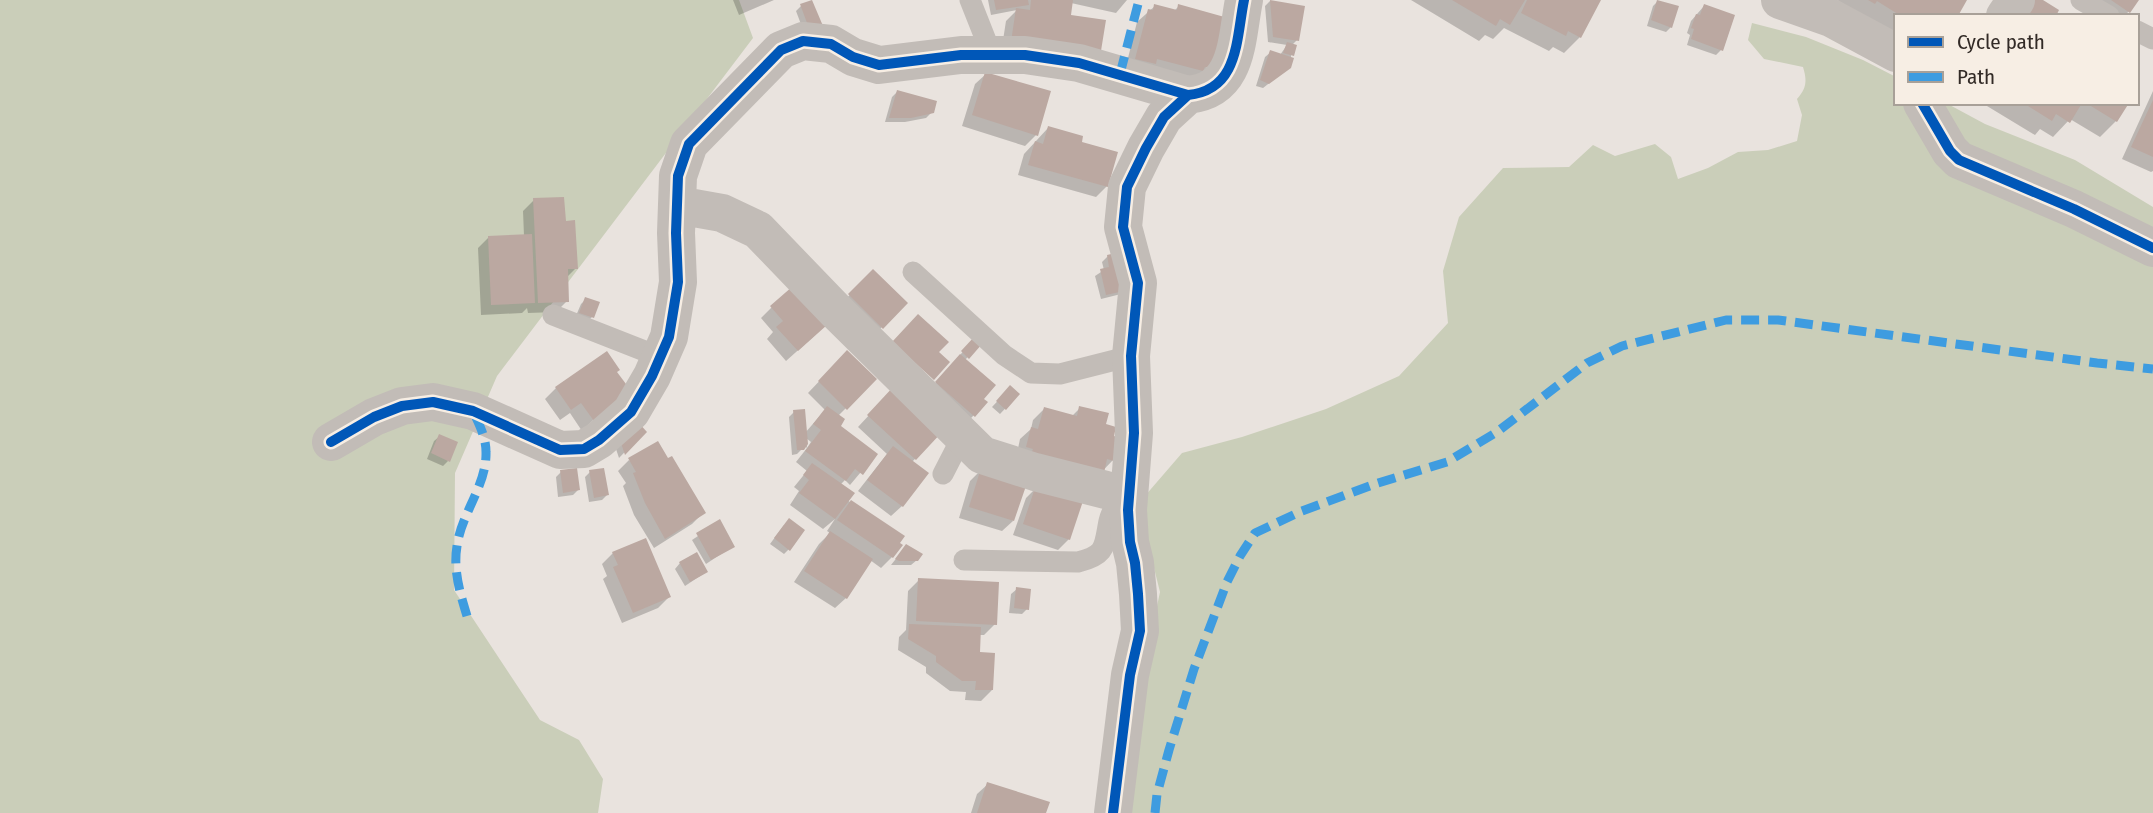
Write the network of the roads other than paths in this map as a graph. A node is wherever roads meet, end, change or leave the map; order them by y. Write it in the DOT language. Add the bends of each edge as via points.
graph roads {
  1 [pos="970,0"];
  2 [pos="1244,0"];
  3 [pos="1780,0"];
  4 [pos="2081,0"];
  5 [pos="2106,14"];
  6 [pos="1894,52"];
  7 [pos="991,53"];
  8 [pos="1188,95"];
  9 [pos="1923,105"];
  10 [pos="677,205"];
  11 [pos="2153,248"];
  12 [pos="913,272"];
  13 [pos="553,315"];
  14 [pos="1131,356"];
  15 [pos="660,357"];
  16 [pos="962,437"];
  17 [pos="331,442"];
  18 [pos="943,474"];
  19 [pos="1125,493"];
  20 [pos="964,560"];
  21 [pos="1114,813"];
  1 -- 7 [label="lane"];
  2 -- 8 [label="street" via="1228,74 1200,94"];
  3 -- 6 [label="street" via="1831,18"];
  4 -- 5 [label="lane"];
  7 -- 8 [label="street" via="1079,63"];
  7 -- 10 [label="street" via="879,65 831,44 803,41 780,50 689,144 678,176"];
  8 -- 14 [label="street" via="1164,117 1127,187 1123,227 1138,283"];
  9 -- 11 [label="street" via="1959,160"];
  10 -- 15 [label="street" via="678,282 669,337"];
  10 -- 16 [label="street" via="722,213 758,230"];
  12 -- 14 [label="lane" via="1004,355 1031,373 1060,374"];
  13 -- 15 [label="lane"];
  14 -- 19 [label="street" via="1134,433"];
  15 -- 17 [label="street" via="631,412 584,449 560,450 472,411 433,402 402,406"];
  16 -- 18 [label="lane"];
  16 -- 19 [label="street" via="982,455"];
  19 -- 20 [label="lane" via="1110,518 1106,544 1089,559"];
  19 -- 21 [label="street" via="1140,631 1129,683"];
}
